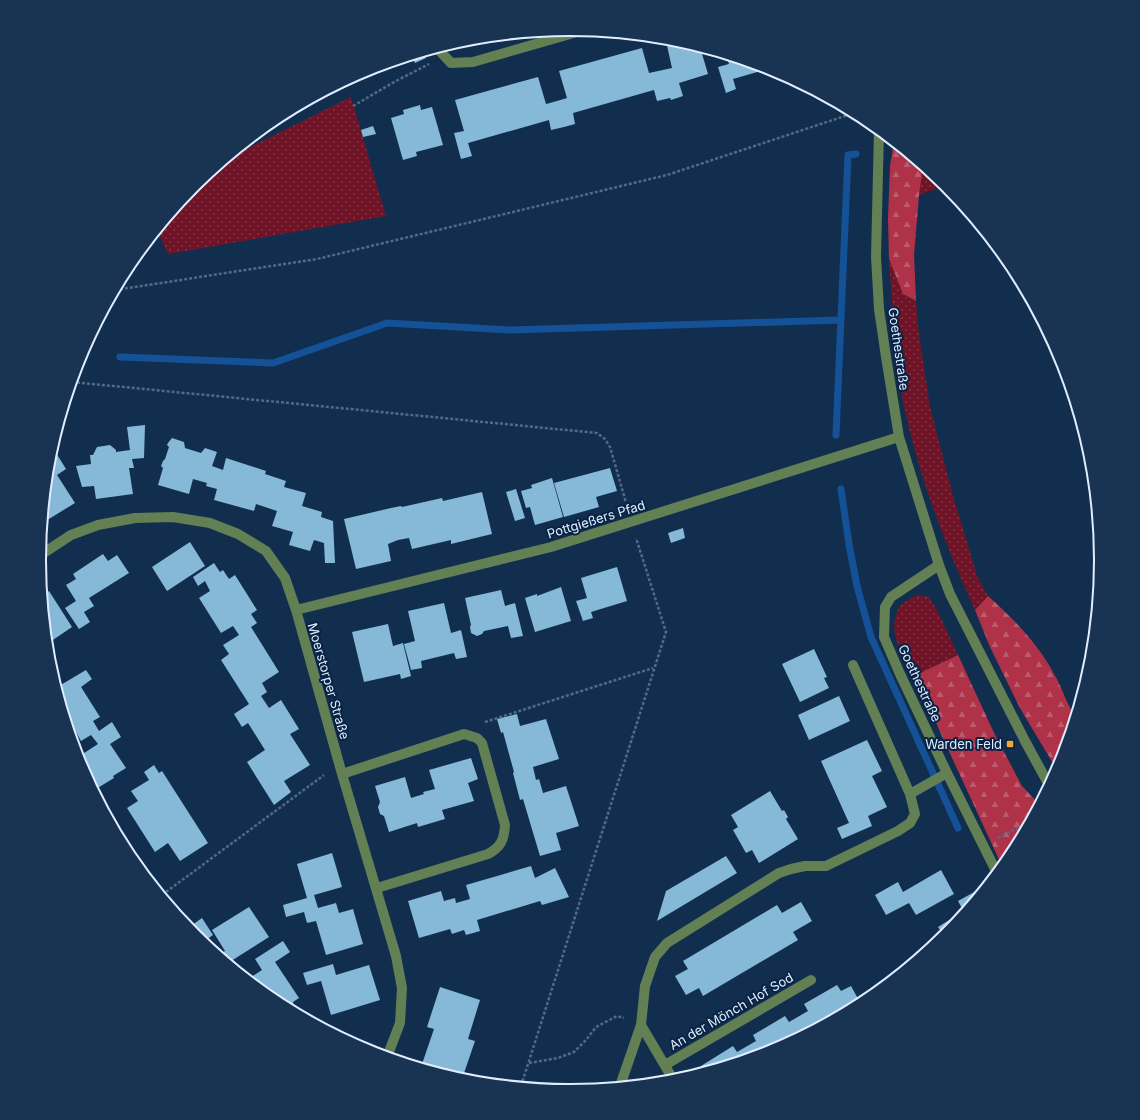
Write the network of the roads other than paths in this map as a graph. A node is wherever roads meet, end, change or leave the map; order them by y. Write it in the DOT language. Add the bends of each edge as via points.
graph roads {
  1 [pos="562,36"];
  2 [pos="441,52"];
  3 [pos="879,137"];
  4 [pos="899,436"];
  5 [pos="46,551"];
  6 [pos="939,566"];
  7 [pos="296,610"];
  8 [pos="853,665"];
  9 [pos="340,769"];
  10 [pos="947,773"];
  11 [pos="1046,779"];
  12 [pos="910,794"];
  13 [pos="994,868"];
  14 [pos="376,888"];
  15 [pos="811,980"];
  16 [pos="641,1025"];
  17 [pos="389,1051"];
  18 [pos="665,1065"];
  19 [pos="670,1074"];
  20 [pos="622,1081"];
  1 -- 2 [label="street" via="473,62 450,63"];
  3 -- 4 [label="street, Goethestraße" via="876,257 879,309"];
  4 -- 6 [label="street, Goethestraße"];
  4 -- 7 [label="street, Pottgießers Pfad" via="551,547"];
  5 -- 7 [label="street, Moerstorper Straße" via="72,535 98,525 136,518 173,517 210,523 238,534 266,551 285,578"];
  6 -- 10 [label="street, Goethestraße" via="891,597 885,607 884,637"];
  6 -- 11 [label="street, Goethestraße" via="950,594"];
  7 -- 9 [label="street, Moerstorper Straße"];
  8 -- 12 [label="street"];
  9 -- 14 [label="street, Moerstorper Straße"];
  9 -- 14 [label="street" via="464,734 477,738 482,743 505,825 505,834 497,849"];
  10 -- 12 [label="street"];
  10 -- 13 [label="street, Goethestraße"];
  12 -- 16 [label="street" via="915,814 910,823 898,831 826,866 805,866 779,873 667,943 655,957 645,986"];
  14 -- 17 [label="street, Moerstorper Straße" via="396,956 402,988 400,1023"];
  15 -- 18 [label="street, An der Mönch Hof Sod"];
  16 -- 18 [label="street, An der Mönch Hof Sod"];
  16 -- 20 [label="street"];
  18 -- 19 [label="street, An der Mönch Hof Sod"];
}
